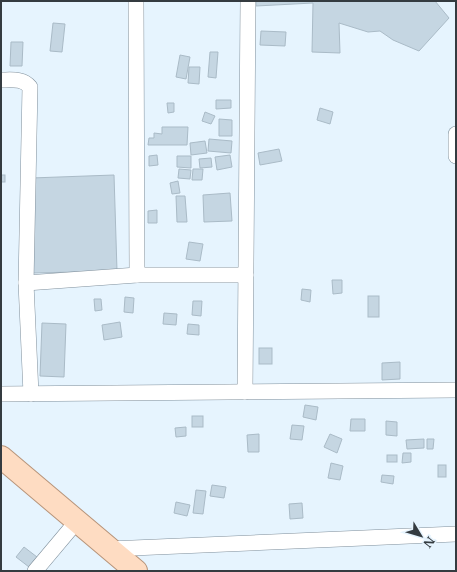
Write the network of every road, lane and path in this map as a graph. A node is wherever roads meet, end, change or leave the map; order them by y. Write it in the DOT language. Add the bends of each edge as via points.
graph roads {
  1 [pos="136,1"];
  2 [pos="248,1"];
  3 [pos="1,80"];
  4 [pos="456,134"];
  5 [pos="456,156"];
  6 [pos="137,275"];
  7 [pos="246,275"];
  8 [pos="26,283"];
  9 [pos="456,390"];
  10 [pos="245,392"];
  11 [pos="1,394"];
  12 [pos="31,394"];
  13 [pos="1,457"];
  14 [pos="77,521"];
  15 [pos="456,534"];
  16 [pos="109,549"];
  17 [pos="35,571"];
  18 [pos="136,571"];
  1 -- 6 [label="street"];
  2 -- 7 [label="street"];
  3 -- 8 [label="street" via="21,80 30,87"];
  4 -- 5 [label="street"];
  6 -- 7 [label="street"];
  6 -- 8 [label="street"];
  7 -- 10 [label="street"];
  8 -- 12 [label="street"];
  9 -- 10 [label="street"];
  10 -- 12 [label="street"];
  11 -- 12 [label="street"];
  13 -- 14 [label="main road"];
  14 -- 16 [label="main road"];
  14 -- 17 [label="street"];
  15 -- 16 [label="street"];
  16 -- 18 [label="main road"];
}
